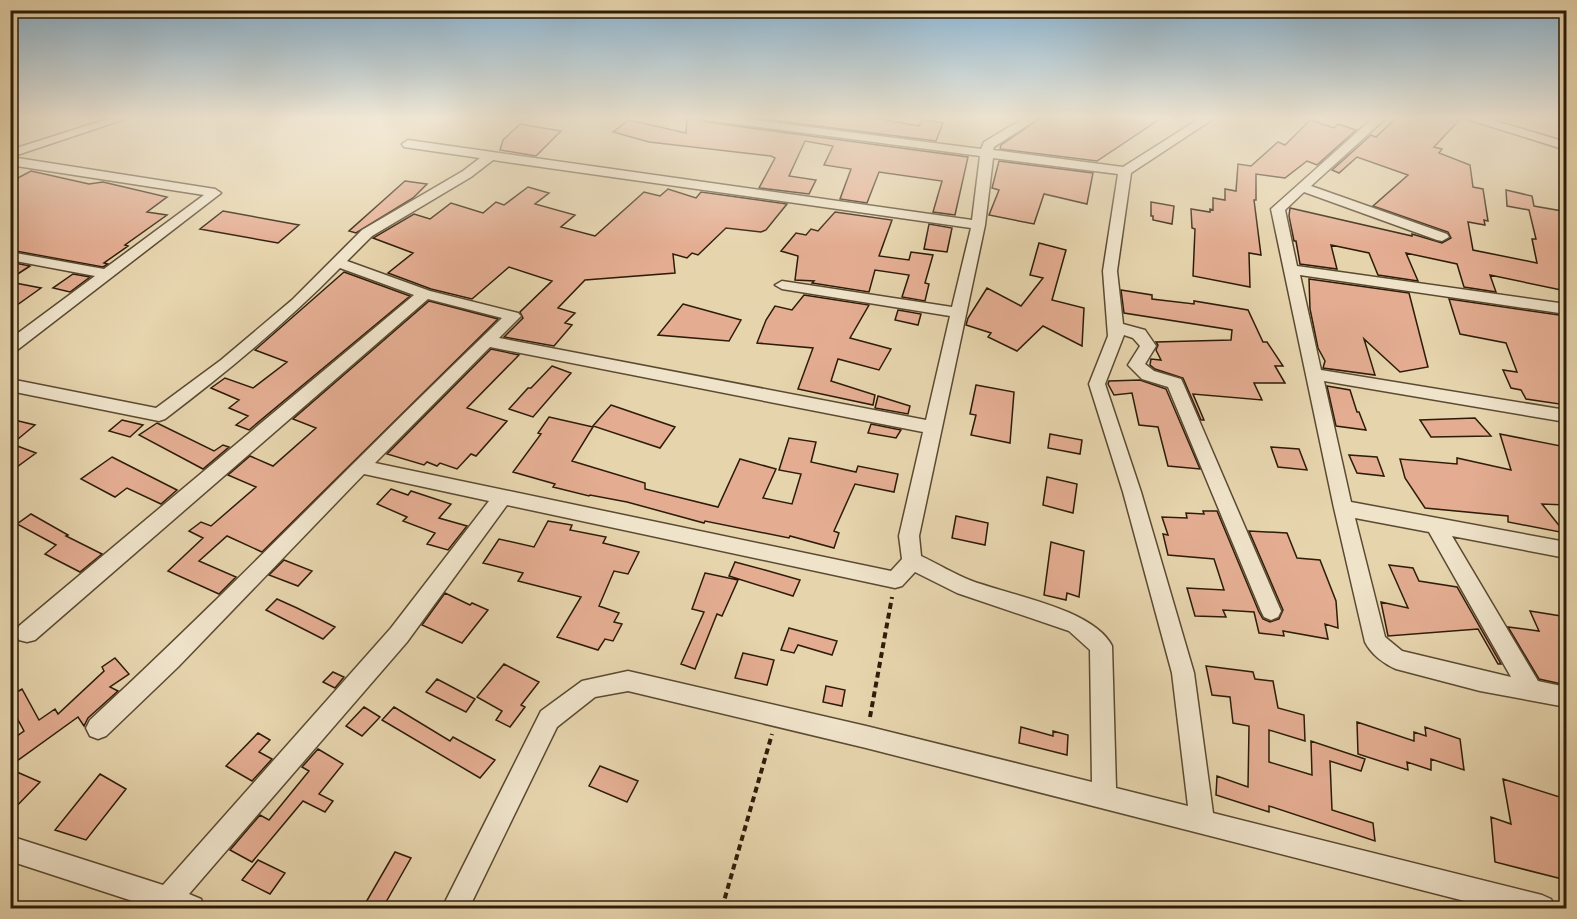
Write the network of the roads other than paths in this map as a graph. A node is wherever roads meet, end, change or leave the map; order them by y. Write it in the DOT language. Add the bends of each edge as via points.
graph roads {
  1 [pos="485,160"];
  2 [pos="526,160"];
  3 [pos="986,160"];
  4 [pos="1040,160"];
  5 [pos="1142,160"];
  6 [pos="1333,160"];
  7 [pos="10,161"];
  8 [pos="1125,171"];
  9 [pos="1302,187"];
  10 [pos="978,225"];
  11 [pos="1442,237"];
  12 [pos="10,256"];
  13 [pos="338,262"];
  14 [pos="1291,269"];
  15 [pos="106,274"];
  16 [pos="782,285"];
  17 [pos="425,294"];
  18 [pos="1566,309"];
  19 [pos="958,313"];
  20 [pos="1115,327"];
  21 [pos="486,341"];
  22 [pos="10,347"];
  23 [pos="1314,374"];
  24 [pos="10,385"];
  25 [pos="1566,416"];
  26 [pos="933,428"];
  27 [pos="362,467"];
  28 [pos="504,496"];
  29 [pos="1343,508"];
  30 [pos="1436,526"];
  31 [pos="1566,550"];
  32 [pos="912,561"];
  33 [pos="1271,611"];
  34 [pos="27,633"];
  35 [pos="1530,689"];
  36 [pos="1566,697"];
  37 [pos="98,728"];
  38 [pos="1104,797"];
  39 [pos="1202,822"];
  40 [pos="10,848"];
  41 [pos="166,900"];
  42 [pos="192,909"];
  43 [pos="455,909"];
  44 [pos="1542,909"];
  1 -- 13 [label="street" via="368,233"];
  2 -- 10 [label="street"];
  3 -- 10 [label="street"];
  4 -- 8 [label="street"];
  5 -- 8 [label="street"];
  6 -- 9 [label="street"];
  7 -- 15 [label="street" via="215,193"];
  8 -- 20 [label="street" via="1110,271"];
  9 -- 11 [label="street"];
  9 -- 14 [label="street" via="1278,208"];
  10 -- 19 [label="street"];
  12 -- 15 [label="street"];
  13 -- 17 [label="street"];
  13 -- 24 [label="street" via="227,364 159,415"];
  14 -- 18 [label="street"];
  14 -- 23 [label="street"];
  15 -- 22 [label="street"];
  16 -- 19 [label="street"];
  17 -- 21 [label="street" via="513,316"];
  17 -- 34 [label="street"];
  19 -- 26 [label="street"];
  20 -- 33 [label="street" via="1138,334 1148,346 1136,365 1148,375 1175,384"];
  20 -- 39 [label="street" via="1116,336 1096,384 1132,492 1183,673"];
  21 -- 26 [label="street"];
  21 -- 27 [label="street"];
  23 -- 25 [label="street"];
  23 -- 29 [label="street"];
  26 -- 32 [label="street" via="909,536"];
  27 -- 28 [label="street"];
  27 -- 37 [label="street"];
  28 -- 32 [label="street" via="895,580"];
  28 -- 41 [label="street" via="399,635"];
  29 -- 30 [label="street"];
  29 -- 35 [label="street" via="1376,642 1396,659 1480,681"];
  30 -- 31 [label="street"];
  30 -- 35 [label="street"];
  32 -- 38 [label="street" via="964,587 1076,624 1101,646"];
  35 -- 36 [label="street"];
  38 -- 39 [label="street"];
  38 -- 43 [label="street" via="628,681 590,688 549,719"];
  39 -- 44 [label="street"];
  40 -- 41 [label="street"];
  41 -- 42 [label="street"];
}
